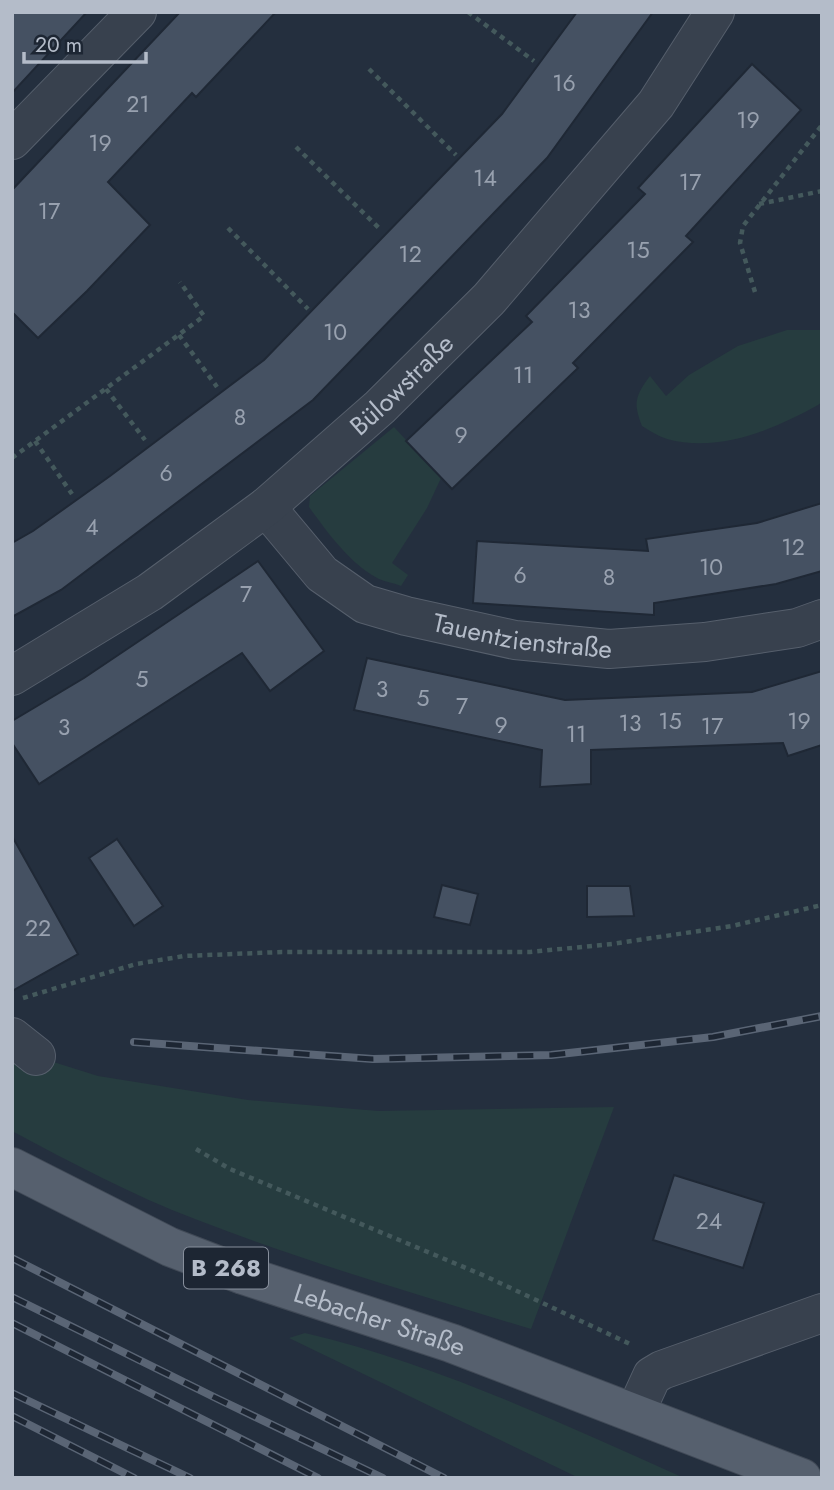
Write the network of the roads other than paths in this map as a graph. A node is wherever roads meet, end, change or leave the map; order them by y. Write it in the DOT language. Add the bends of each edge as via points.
graph roads {
  1 [pos="137,12"];
  2 [pos="715,12"];
  3 [pos="12,140"];
  4 [pos="266,507"];
  5 [pos="822,619"];
  6 [pos="12,677"];
  7 [pos="12,1167"];
  8 [pos="822,1313"];
  9 [pos="635,1413"];
  10 [pos="802,1478"];
  1 -- 3 [label="street"];
  2 -- 4 [label="street, Bülowstraße" via="656,104 489,299 380,407"];
  4 -- 5 [label="street, Tauentzienstraße" via="322,574 365,604 515,640 609,649 797,628"];
  4 -- 6 [label="street, Bülowstraße" via="150,592"];
  7 -- 9 [label="main road, Lebacher Straße / B 268" via="170,1247 451,1343"];
  8 -- 9 [label="street" via="662,1370 652,1376"];
  9 -- 10 [label="main road, Lebacher Straße / B 268"];
}
